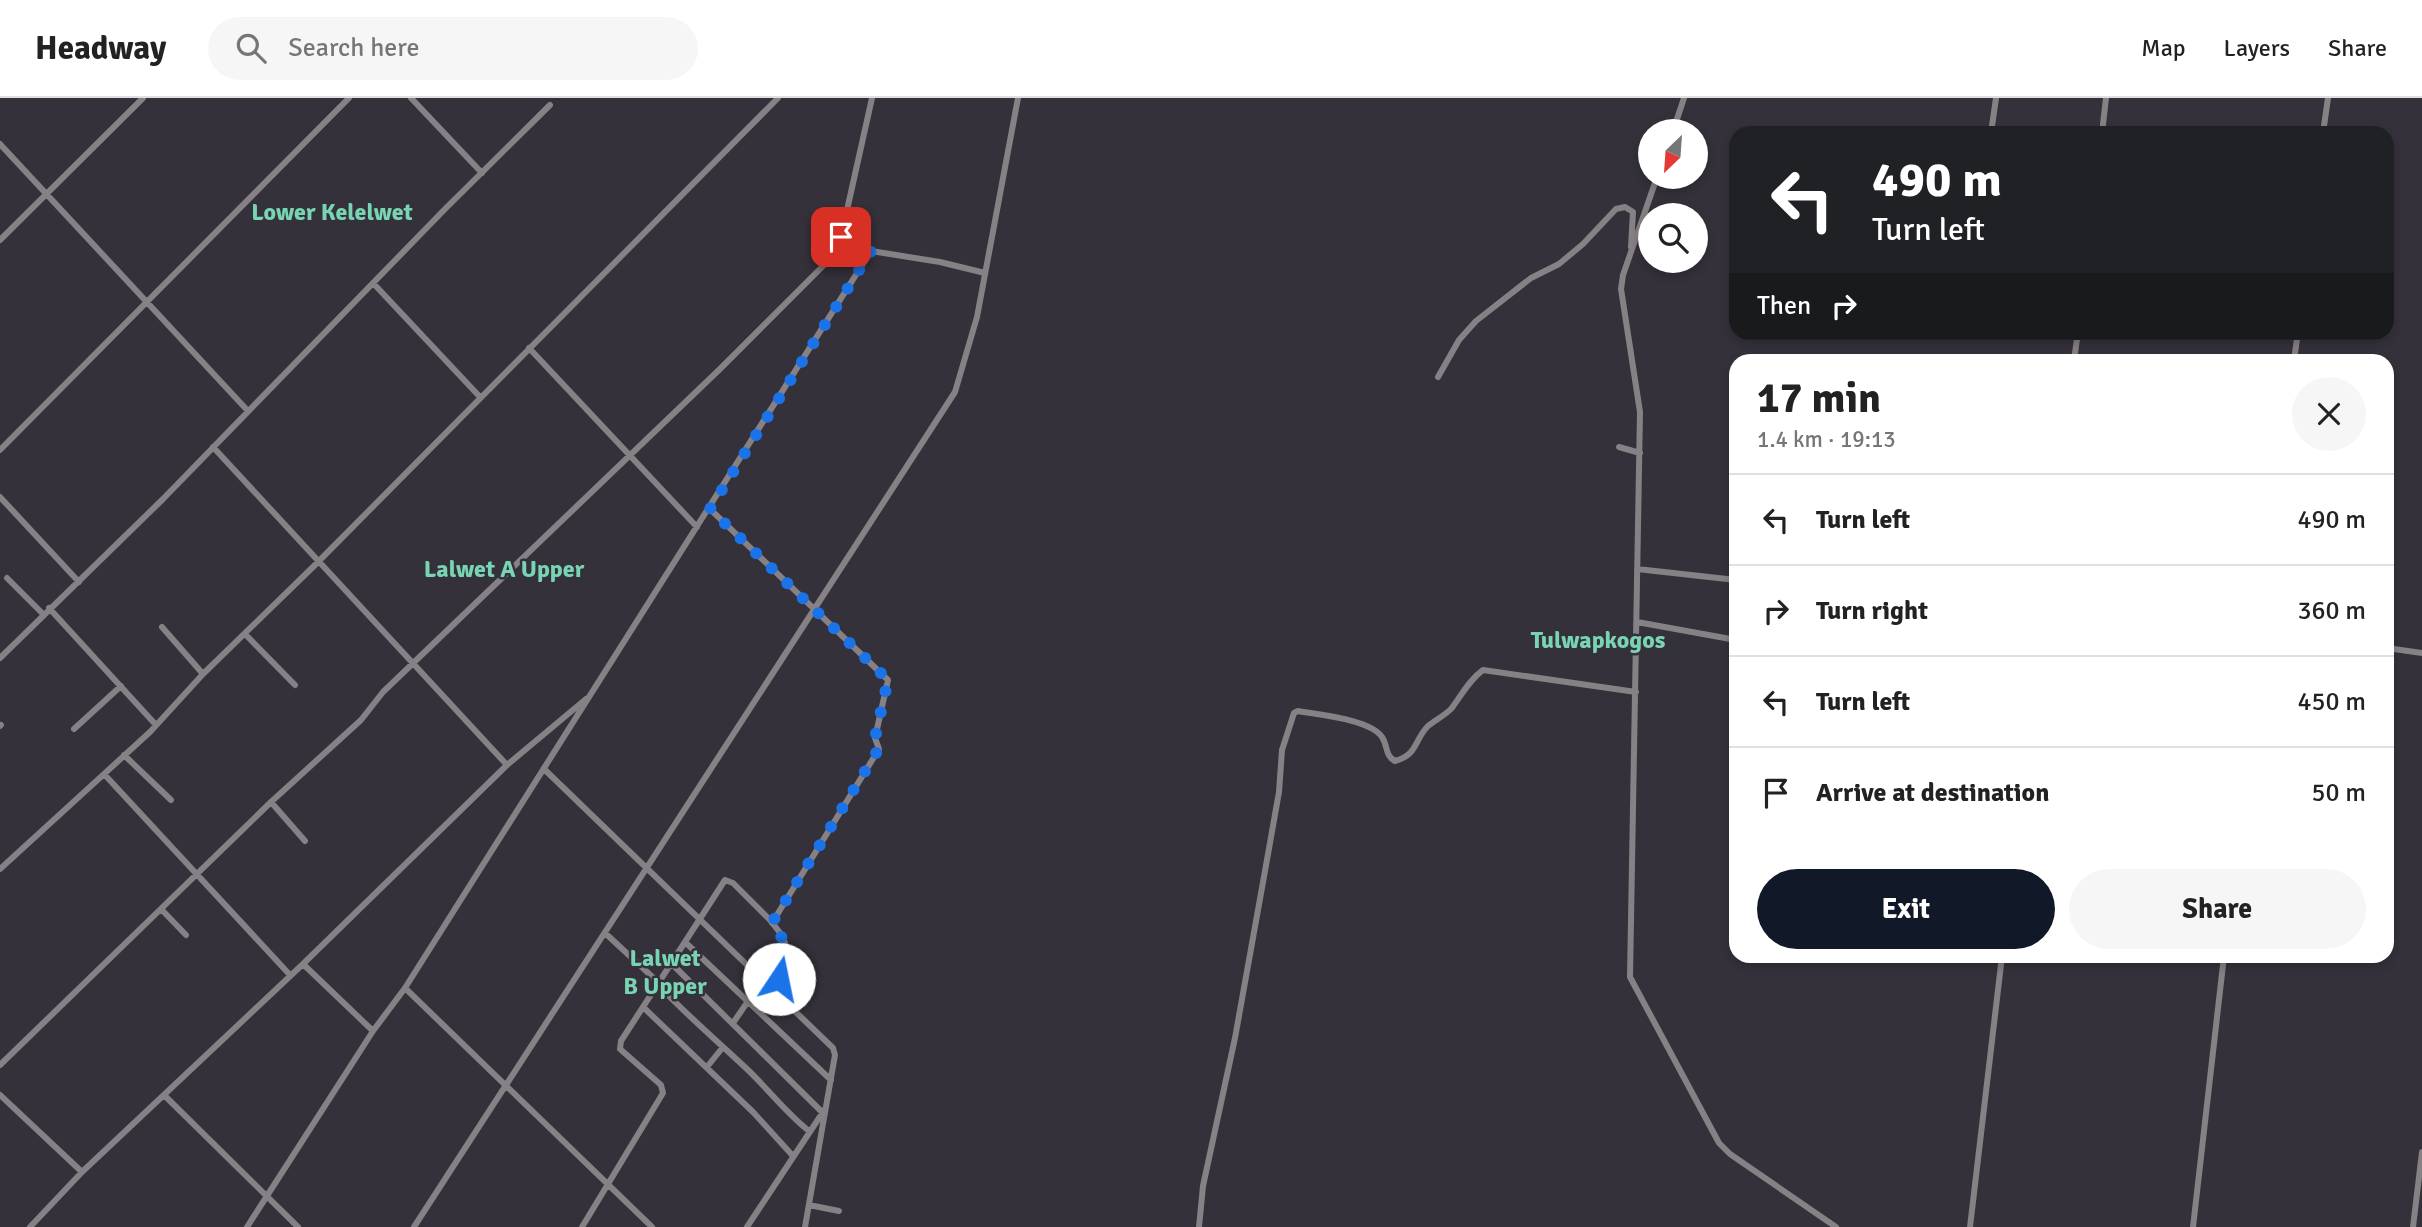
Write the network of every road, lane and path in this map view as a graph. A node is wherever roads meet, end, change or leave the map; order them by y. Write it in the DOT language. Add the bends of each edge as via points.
graph roads {
  1 [pos="143,98"];
  2 [pos="349,98"];
  3 [pos="411,98"];
  4 [pos="778,98"];
  5 [pos="872,98"];
  6 [pos="1018,98"];
  7 [pos="1684,98"];
  8 [pos="1996,98"];
  9 [pos="2106,98"];
  10 [pos="2328,98"];
  11 [pos="551,105"];
  12 [pos="1677,119"];
  13 [pos="1993,126"];
  14 [pos="2103,126"];
  15 [pos="2324,126"];
  16 [pos="0,144"];
  17 [pos="482,173"];
  18 [pos="1653,189"];
  19 [pos="46,194"];
  20 [pos="0,240"];
  21 [pos="843,242"];
  22 [pos="871,251"];
  23 [pos="1631,251"];
  24 [pos="985,273"];
  25 [pos="373,283"];
  26 [pos="147,303"];
  27 [pos="529,348"];
  28 [pos="1438,377"];
  29 [pos="480,397"];
  30 [pos="248,411"];
  31 [pos="213,447"];
  32 [pos="1619,447"];
  33 [pos="0,450"];
  34 [pos="1640,453"];
  35 [pos="629,455"];
  36 [pos="0,497"];
  37 [pos="710,509"];
  38 [pos="697,527"];
  39 [pos="318,562"];
  40 [pos="1637,569"];
  41 [pos="7,578"];
  42 [pos="1729,579"];
  43 [pos="79,582"];
  44 [pos="49,608"];
  45 [pos="813,608"];
  46 [pos="43,614"];
  47 [pos="1637,622"];
  48 [pos="162,628"];
  49 [pos="245,634"];
  50 [pos="1729,639"];
  51 [pos="2394,649"];
  52 [pos="2422,653"];
  53 [pos="0,658"];
  54 [pos="413,663"];
  55 [pos="203,674"];
  56 [pos="295,685"];
  57 [pos="121,686"];
  58 [pos="1636,692"];
  59 [pos="587,698"];
  60 [pos="156,725"];
  61 [pos="74,729"];
  62 [pos="124,755"];
  63 [pos="508,765"];
  64 [pos="544,769"];
  65 [pos="104,774"];
  66 [pos="170,800"];
  67 [pos="271,802"];
  68 [pos="304,841"];
  69 [pos="647,867"];
  70 [pos="0,869"];
  71 [pos="198,874"];
  72 [pos="161,909"];
  73 [pos="700,919"];
  74 [pos="772,923"];
  75 [pos="605,933"];
  76 [pos="186,935"];
  77 [pos="685,942"];
  78 [pos="2001,963"];
  79 [pos="2223,963"];
  80 [pos="303,964"];
  81 [pos="672,964"];
  82 [pos="290,975"];
  83 [pos="762,981"];
  84 [pos="659,984"];
  85 [pos="405,989"];
  86 [pos="775,995"];
  87 [pos="747,1002"];
  88 [pos="643,1007"];
  89 [pos="733,1023"];
  90 [pos="373,1031"];
  91 [pos="723,1047"];
  92 [pos="0,1065"];
  93 [pos="707,1067"];
  94 [pos="831,1080"];
  95 [pos="506,1086"];
  96 [pos="0,1095"];
  97 [pos="165,1096"];
  98 [pos="824,1110"];
  99 [pos="809,1131"];
  100 [pos="2422,1152"];
  101 [pos="793,1156"];
  102 [pos="82,1172"];
  103 [pos="607,1185"];
  104 [pos="267,1196"];
  105 [pos="809,1205"];
  106 [pos="839,1211"];
  107 [pos="30,1227"];
  108 [pos="247,1227"];
  109 [pos="298,1227"];
  110 [pos="414,1227"];
  111 [pos="582,1227"];
  112 [pos="652,1227"];
  113 [pos="747,1227"];
  114 [pos="805,1227"];
  115 [pos="1199,1227"];
  116 [pos="1836,1227"];
  117 [pos="1970,1227"];
  118 [pos="2193,1227"];
  119 [pos="2413,1227"];
  1 -- 19 [label="street"];
  2 -- 26 [label="street"];
  3 -- 17 [label="street"];
  4 -- 27 [label="street"];
  5 -- 21 [label="street"];
  6 -- 24 [label="street"];
  7 -- 12 [label="street"];
  8 -- 13 [label="street"];
  9 -- 14 [label="street"];
  10 -- 15 [label="street"];
  11 -- 17 [label="street"];
  16 -- 19 [label="street"];
  17 -- 25 [label="street"];
  18 -- 23 [label="street"];
  19 -- 20 [label="street"];
  19 -- 26 [label="street"];
  21 -- 22 [label="street"];
  21 -- 35 [label="street"];
  22 -- 24 [label="street"];
  22 -- 37 [label="street"];
  23 -- 28 [label="street" via="1633,212 1625,207 1616,209 1559,264 1531,278 1476,321"];
  23 -- 34 [label="street" via="1622,299 1638,387"];
  24 -- 45 [label="street" via="955,392"];
  25 -- 29 [label="street"];
  25 -- 30 [label="street"];
  26 -- 30 [label="street"];
  26 -- 33 [label="street"];
  27 -- 29 [label="street"];
  27 -- 35 [label="street"];
  29 -- 39 [label="street"];
  30 -- 31 [label="street"];
  31 -- 39 [label="street"];
  31 -- 43 [label="street"];
  32 -- 34 [label="street"];
  34 -- 40 [label="street"];
  35 -- 38 [label="street"];
  35 -- 54 [label="street"];
  36 -- 43 [label="street"];
  37 -- 38 [label="street"];
  37 -- 45 [label="street"];
  38 -- 59 [label="street"];
  39 -- 49 [label="street"];
  39 -- 54 [label="street"];
  40 -- 42 [label="street"];
  40 -- 47 [label="street"];
  41 -- 46 [label="street"];
  43 -- 44 [label="street"];
  44 -- 46 [label="street"];
  44 -- 57 [label="street"];
  45 -- 69 [label="street"];
  45 -- 74 [label="street" via="886,675 888,686 875,738 878,750"];
  46 -- 53 [label="street"];
  47 -- 50 [label="street"];
  47 -- 58 [label="street"];
  48 -- 55 [label="street"];
  49 -- 55 [label="street"];
  49 -- 56 [label="street"];
  51 -- 52 [label="street"];
  54 -- 63 [label="street"];
  54 -- 67 [label="street" via="360,720"];
  55 -- 60 [label="street"];
  57 -- 60 [label="street"];
  57 -- 61 [label="street"];
  58 -- 115 [label="street" via="1483,670 1448,712 1427,728 1413,752 1395,761 1382,738 1367,725 1294,713 1282,750 1279,792"];
  58 -- 116 [label="street" via="1631,983 1719,1143"];
  59 -- 63 [label="street"];
  59 -- 64 [label="street"];
  60 -- 62 [label="street"];
  62 -- 65 [label="street"];
  62 -- 66 [label="street"];
  63 -- 80 [label="street"];
  64 -- 69 [label="street"];
  64 -- 85 [label="street"];
  65 -- 70 [label="street"];
  65 -- 71 [label="street"];
  67 -- 68 [label="street"];
  67 -- 71 [label="street"];
  69 -- 73 [label="street"];
  69 -- 75 [label="street"];
  71 -- 72 [label="street"];
  71 -- 82 [label="street"];
  72 -- 76 [label="street"];
  72 -- 92 [label="street"];
  73 -- 74 [label="street" via="727,879"];
  73 -- 77 [label="street"];
  73 -- 83 [label="street"];
  74 -- 86 [label="street" via="787,948"];
  75 -- 84 [label="street"];
  75 -- 95 [label="street"];
  77 -- 81 [label="street"];
  77 -- 87 [label="street"];
  78 -- 117 [label="street"];
  79 -- 118 [label="street"];
  80 -- 82 [label="street"];
  80 -- 90 [label="street"];
  81 -- 84 [label="street"];
  81 -- 89 [label="street"];
  82 -- 97 [label="street"];
  83 -- 86 [label="street"];
  83 -- 87 [label="street"];
  84 -- 88 [label="street"];
  84 -- 91 [label="street"];
  85 -- 90 [label="street"];
  85 -- 95 [label="street"];
  86 -- 94 [label="street" via="830,1044 835,1055"];
  87 -- 89 [label="street"];
  87 -- 94 [label="street"];
  88 -- 93 [label="street"];
  88 -- 103 [label="street" via="620,1049 663,1093"];
  89 -- 98 [label="street"];
  90 -- 104 [label="street"];
  91 -- 93 [label="street"];
  91 -- 99 [label="street"];
  93 -- 101 [label="street"];
  94 -- 98 [label="street"];
  95 -- 103 [label="street"];
  95 -- 110 [label="street"];
  96 -- 102 [label="street"];
  97 -- 102 [label="street"];
  97 -- 104 [label="street"];
  98 -- 99 [label="street"];
  98 -- 105 [label="street"];
  99 -- 101 [label="street"];
  100 -- 119 [label="street"];
  101 -- 113 [label="street"];
  102 -- 107 [label="street"];
  103 -- 111 [label="street"];
  103 -- 112 [label="street"];
  104 -- 108 [label="street"];
  104 -- 109 [label="street"];
  105 -- 106 [label="street"];
  105 -- 114 [label="street"];
}
